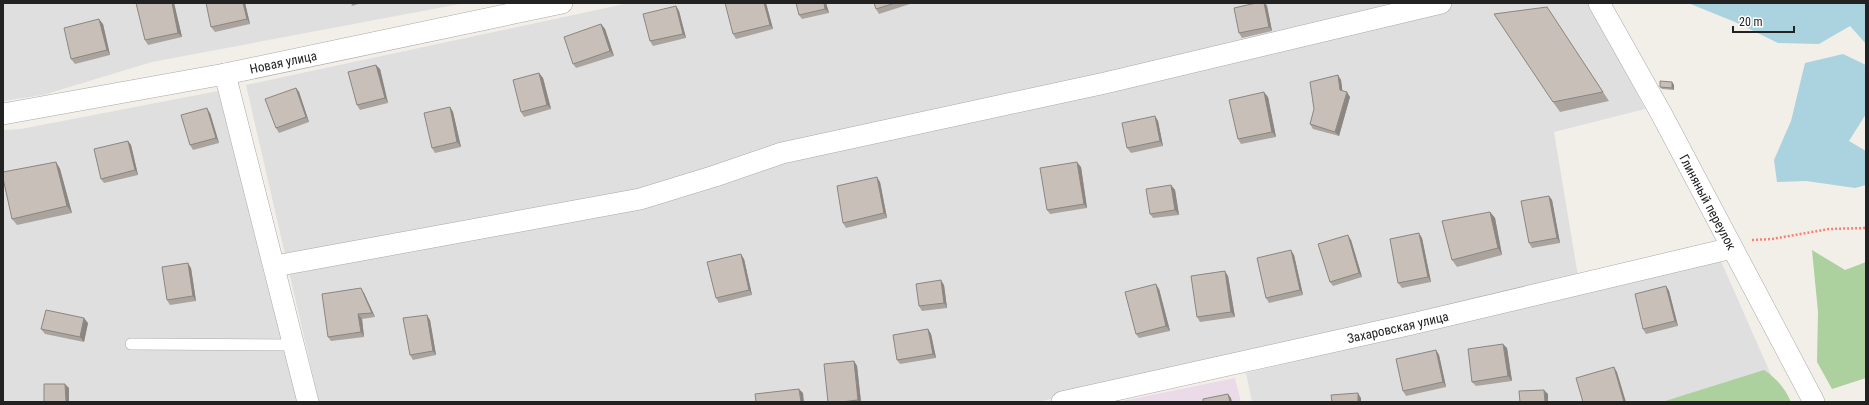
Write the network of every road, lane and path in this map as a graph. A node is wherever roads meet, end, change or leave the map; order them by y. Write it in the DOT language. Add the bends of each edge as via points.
graph roads {
  1 [pos="562,3"];
  2 [pos="1441,3"];
  3 [pos="1599,3"];
  4 [pos="225,74"];
  5 [pos="3,114"];
  6 [pos="1866,228"];
  7 [pos="1728,240"];
  8 [pos="275,266"];
  9 [pos="131,344"];
  10 [pos="294,345"];
  11 [pos="308,402"];
  12 [pos="1062,402"];
  13 [pos="1814,402"];
  1 -- 4 [label="street, Новая улица"];
  2 -- 8 [label="street" via="1105,83 782,153 640,199"];
  3 -- 7 [label="street, Глиняный переулок"];
  4 -- 5 [label="street, Новая улица"];
  4 -- 8 [label="street"];
  6 -- 7 [label="path" via="1829,229 1753,240 1734,231"];
  7 -- 12 [label="street, Захаровская улица" via="1404,326"];
  7 -- 13 [label="street, Глиняный переулок"];
  8 -- 10 [label="street"];
  9 -- 10 [label="lane"];
  10 -- 11 [label="street"];
}
